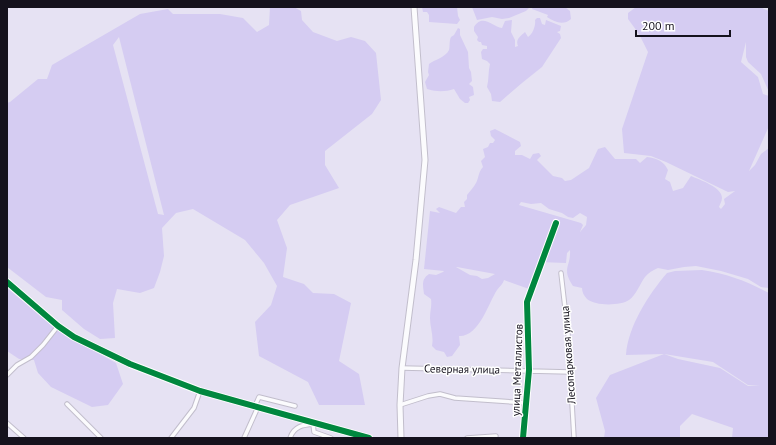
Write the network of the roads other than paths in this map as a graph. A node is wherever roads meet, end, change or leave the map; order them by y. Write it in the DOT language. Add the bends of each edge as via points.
graph roads {
  1 [pos="414,7"];
  2 [pos="556,223"];
  3 [pos="560,273"];
  4 [pos="7,282"];
  5 [pos="58,326"];
  6 [pos="402,368"];
  7 [pos="529,370"];
  8 [pos="570,372"];
  9 [pos="7,375"];
  10 [pos="200,391"];
  11 [pos="527,402"];
  12 [pos="67,404"];
  13 [pos="400,405"];
  14 [pos="257,406"];
  15 [pos="295,406"];
  16 [pos="7,423"];
  17 [pos="313,424"];
  18 [pos="320,424"];
  19 [pos="496,436"];
  20 [pos="24,438"];
  21 [pos="101,438"];
  22 [pos="171,438"];
  23 [pos="244,438"];
  24 [pos="290,438"];
  25 [pos="331,438"];
  26 [pos="368,438"];
  27 [pos="401,438"];
  28 [pos="467,438"];
  29 [pos="523,438"];
  30 [pos="574,438"];
  1 -- 6 [label="main road" via="425,160 416,260"];
  2 -- 7 [label="street, улица Металлистов" via="527,302"];
  3 -- 8 [label="street, Лесопарковая улица"];
  4 -- 5 [label="main road"];
  5 -- 9 [label="street" via="31,357"];
  5 -- 10 [label="main road" via="106,354"];
  6 -- 7 [label="street, Северная улица"];
  6 -- 13 [label="main road"];
  7 -- 8 [label="street, Северная улица"];
  7 -- 11 [label="street, улица Металлистов"];
  8 -- 30 [label="street, Лесопарковая улица"];
  10 -- 14 [label="main road"];
  10 -- 22 [label="street" via="194,408"];
  11 -- 13 [label="street" via="456,398 440,394"];
  11 -- 29 [label="street, улица Металлистов"];
  12 -- 21 [label="street"];
  13 -- 27 [label="main road"];
  14 -- 15 [label="street" via="259,397"];
  14 -- 18 [label="main road"];
  14 -- 23 [label="street"];
  16 -- 20 [label="street"];
  17 -- 18 [label="street"];
  17 -- 24 [label="street" via="300,426"];
  17 -- 25 [label="street" via="314,432"];
  18 -- 26 [label="main road"];
  19 -- 28 [label="street"];
}
